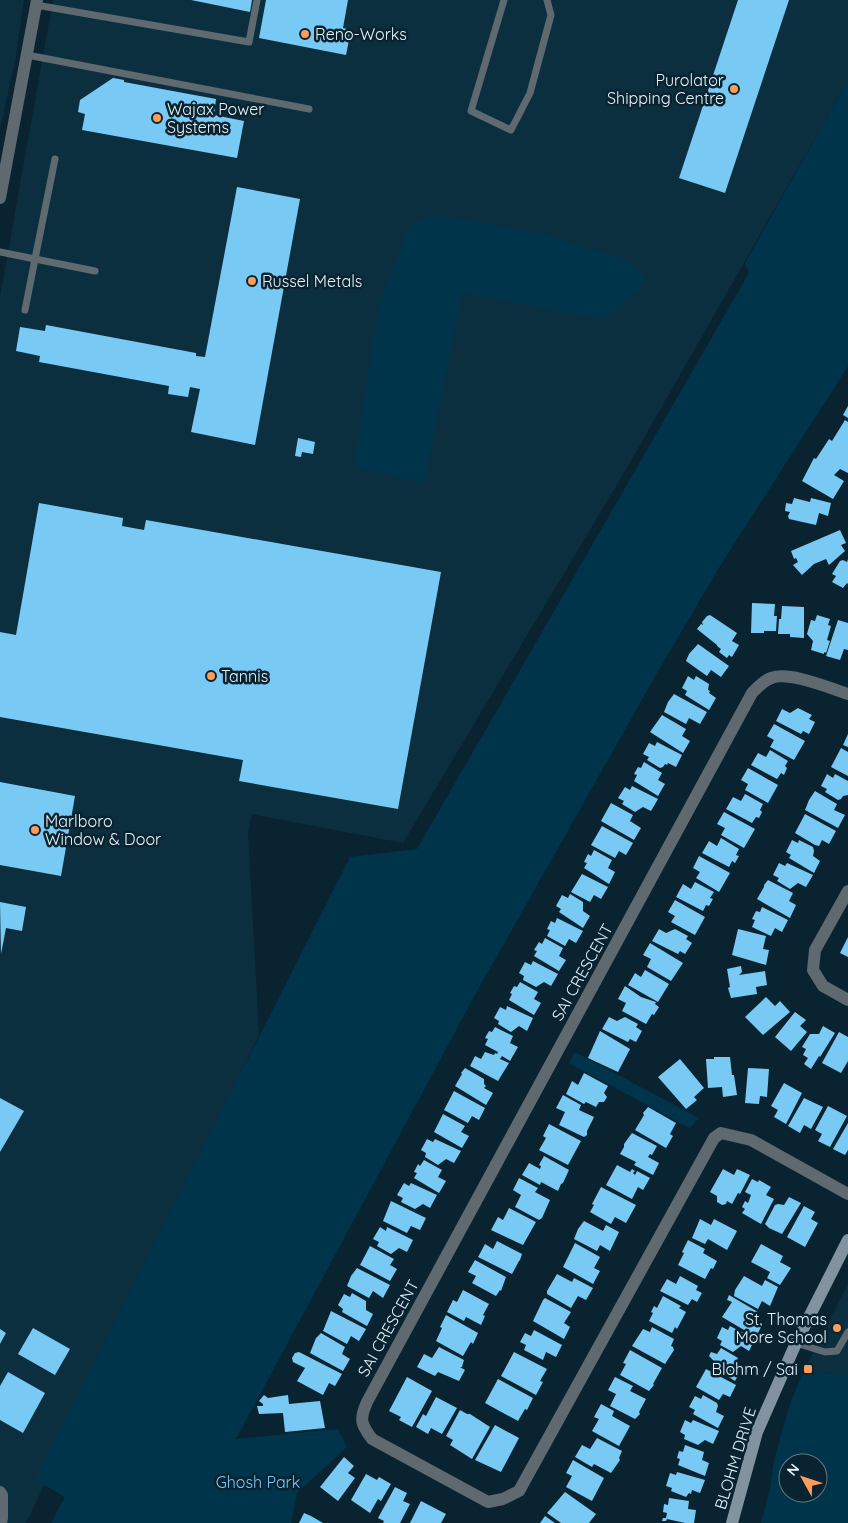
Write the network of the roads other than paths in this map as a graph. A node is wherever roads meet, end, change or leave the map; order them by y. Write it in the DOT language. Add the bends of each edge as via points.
graph roads {
  1 [pos="257,0"];
  2 [pos="504,0"];
  3 [pos="547,0"];
  4 [pos="37,2"];
  5 [pos="27,55"];
  6 [pos="309,109"];
  7 [pos="55,158"];
  8 [pos="2,171"];
  9 [pos="0,198"];
  10 [pos="0,252"];
  11 [pos="36,259"];
  12 [pos="95,270"];
  13 [pos="25,310"];
  14 [pos="848,694"];
  15 [pos="848,891"];
  16 [pos="848,1000"];
  17 [pos="848,1194"];
  18 [pos="848,1240"];
  19 [pos="848,1332"];
  20 [pos="796,1343"];
  21 [pos="1,1494"];
  22 [pos="1,1523"];
  23 [pos="732,1523"];
  1 -- 4 [label="lane" via="250,42"];
  2 -- 3 [label="lane" via="470,111 511,130 535,76 551,15"];
  4 -- 5 [label="street"];
  5 -- 6 [label="lane"];
  5 -- 8 [label="street"];
  7 -- 11 [label="lane"];
  8 -- 9 [label="street"];
  10 -- 11 [label="lane"];
  11 -- 12 [label="lane"];
  11 -- 13 [label="lane"];
  14 -- 17 [label="street, SAI CRESCENT" via="799,678 773,677 752,693 367,1402 362,1426 372,1439 488,1502 503,1499 518,1491 714,1138 721,1133 750,1140"];
  15 -- 16 [label="street" via="816,950 812,970 823,986"];
  18 -- 20 [label="street, BLOHM DRIVE"];
  19 -- 20 [label="lane" via="837,1351 825,1352"];
  20 -- 23 [label="street, BLOHM DRIVE" via="757,1432"];
  21 -- 22 [label="street"];
}
